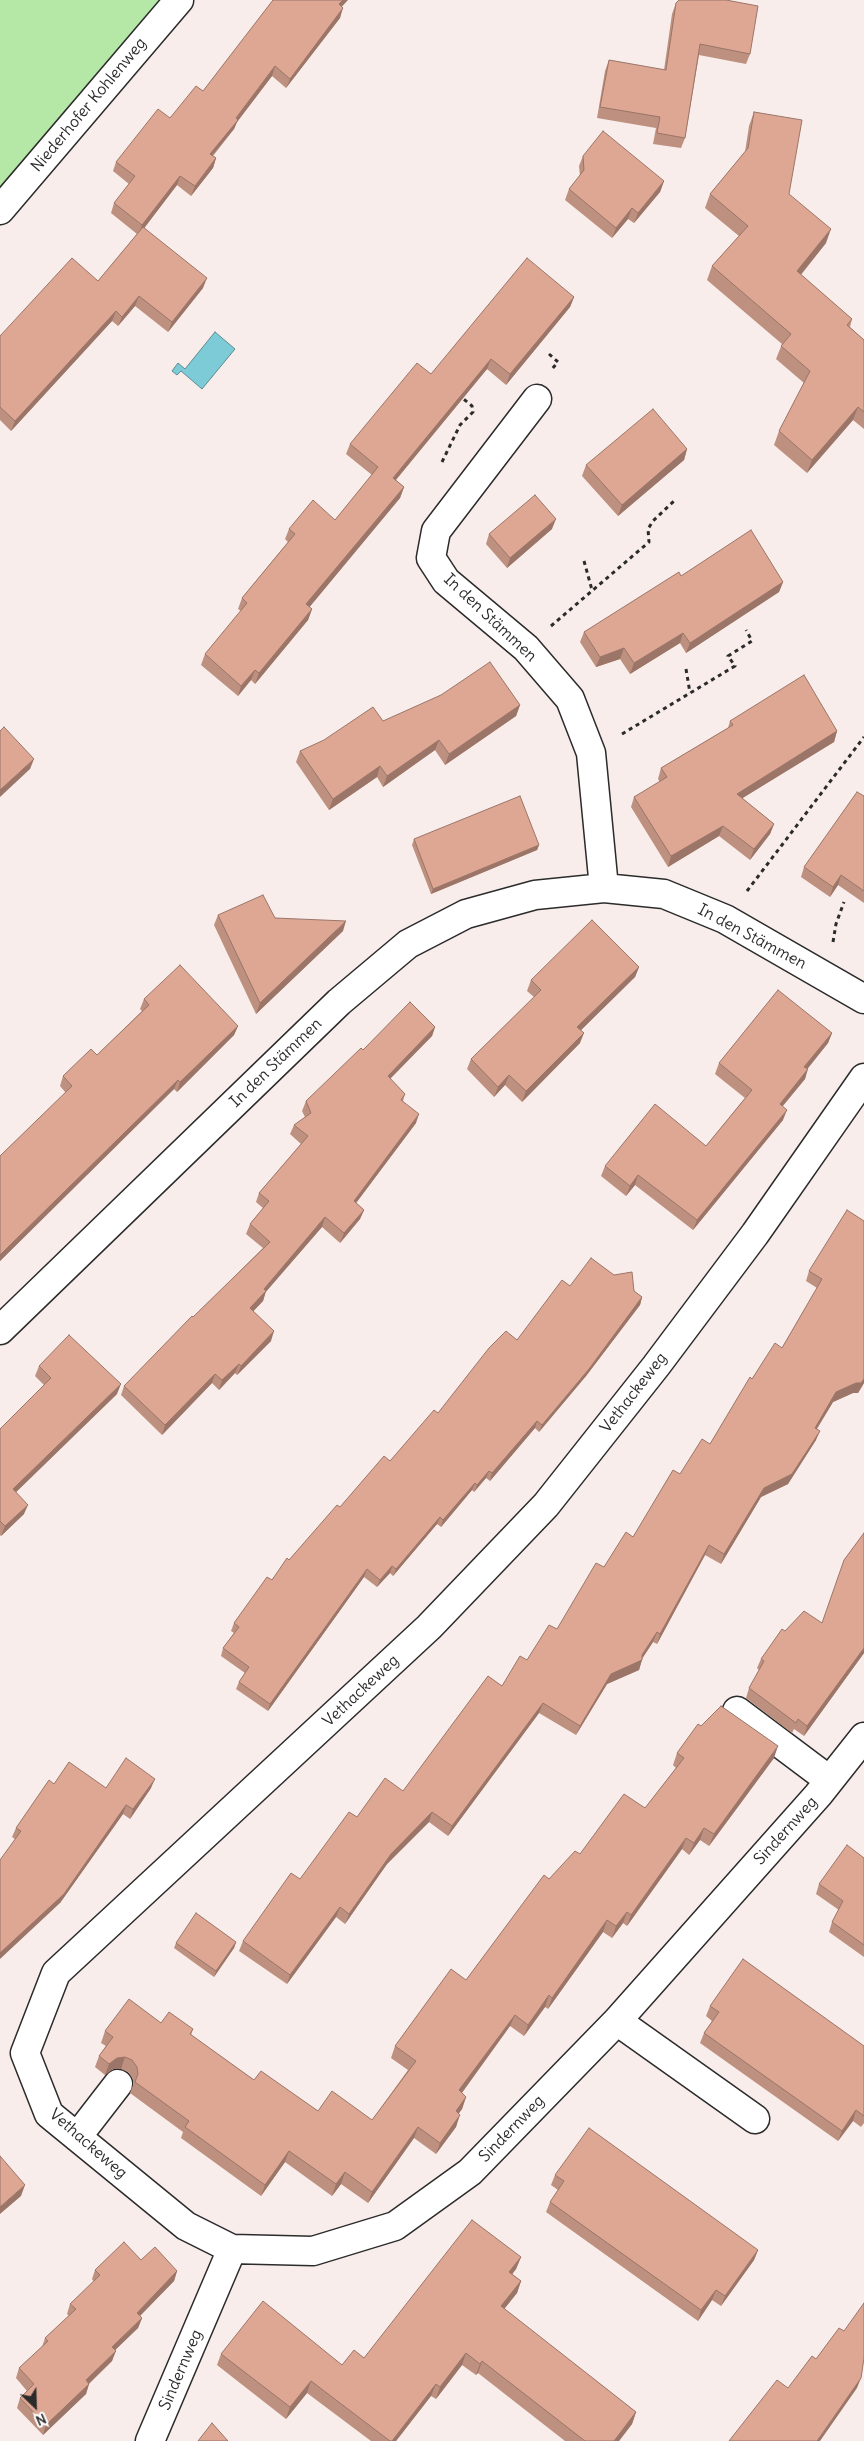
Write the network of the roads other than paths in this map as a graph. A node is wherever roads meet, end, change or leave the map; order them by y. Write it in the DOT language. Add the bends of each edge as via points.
graph roads {
  1 [pos="179,0"];
  2 [pos="0,210"];
  3 [pos="537,399"];
  4 [pos="604,888"];
  5 [pos="864,999"];
  6 [pos="864,1078"];
  7 [pos="0,1330"];
  8 [pos="737,1710"];
  9 [pos="864,1737"];
  10 [pos="829,1780"];
  11 [pos="617,2021"];
  12 [pos="118,2084"];
  13 [pos="755,2119"];
  14 [pos="77,2137"];
  15 [pos="232,2249"];
  16 [pos="150,2441"];
  1 -- 2 [label="street, Niederhofer Kohlenweg"];
  3 -- 4 [label="street, In den Stämmen" via="436,531 431,558 446,581 526,648 570,699 591,752"];
  4 -- 5 [label="street, In den Stämmen" via="664,894 725,920"];
  4 -- 7 [label="street, In den Stämmen" via="535,895 466,914 408,944 339,1002"];
  6 -- 14 [label="street, Vethackeweg" via="749,1242 546,1505 429,1627 56,1974 25,2053 50,2114"];
  8 -- 10 [label="street"];
  9 -- 10 [label="street, Sindernweg"];
  10 -- 11 [label="street, Sindernweg"];
  11 -- 13 [label="street"];
  11 -- 15 [label="street, Sindernweg" via="470,2172 395,2226 313,2251"];
  12 -- 14 [label="street"];
  14 -- 15 [label="street, Vethackeweg" via="186,2226"];
  15 -- 16 [label="street, Sindernweg"];
}
